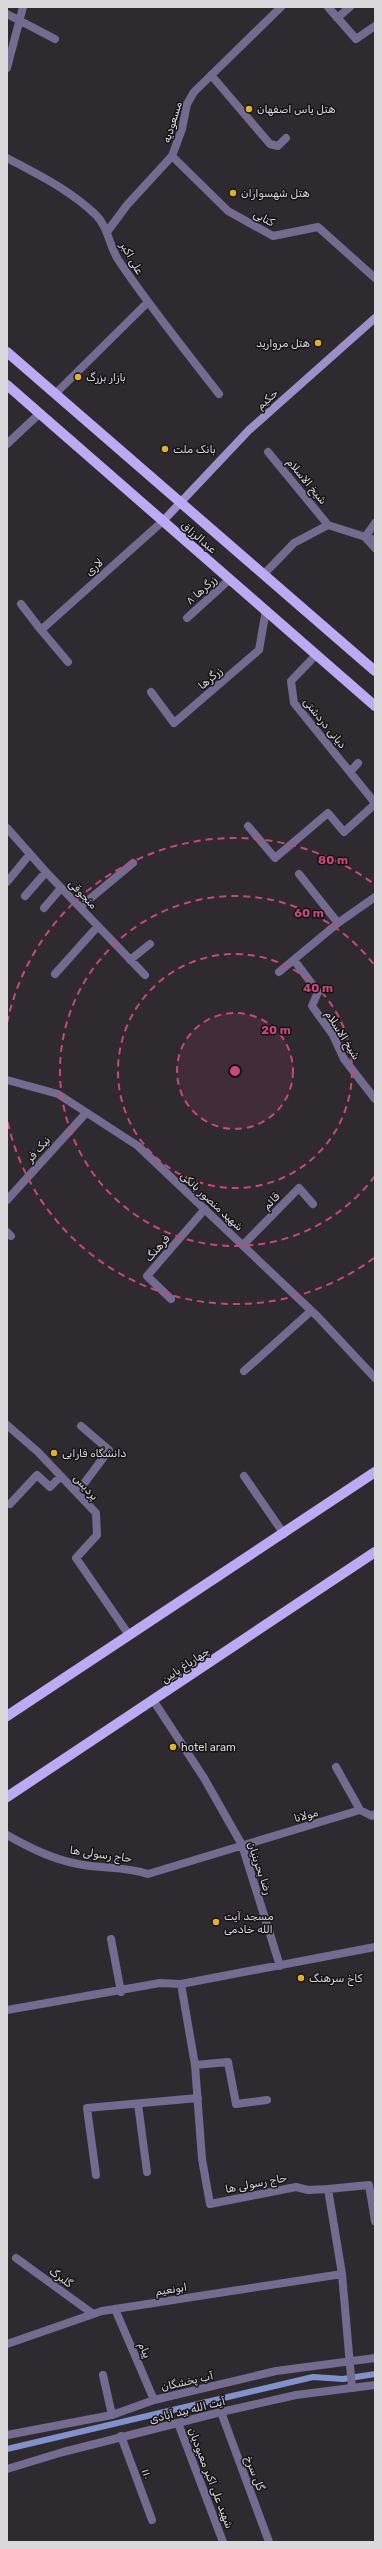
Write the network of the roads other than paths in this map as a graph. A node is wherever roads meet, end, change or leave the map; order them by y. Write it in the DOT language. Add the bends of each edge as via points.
graph roads {
  1 [pos="24,7"];
  2 [pos="281,7"];
  3 [pos="328,7"];
  4 [pos="350,7"];
  5 [pos="7,14"];
  6 [pos="337,18"];
  7 [pos="20,21"];
  8 [pos="375,26"];
  9 [pos="55,39"];
  10 [pos="7,68"];
  11 [pos="211,75"];
  12 [pos="286,138"];
  13 [pos="172,156"];
  14 [pos="7,158"];
  15 [pos="107,232"];
  16 [pos="375,278"];
  17 [pos="147,303"];
  18 [pos="375,318"];
  19 [pos="7,352"];
  20 [pos="7,385"];
  21 [pos="55,394"];
  22 [pos="219,394"];
  23 [pos="39,414"];
  24 [pos="7,444"];
  25 [pos="268,452"];
  26 [pos="179,502"];
  27 [pos="163,521"];
  28 [pos="375,523"];
  29 [pos="328,525"];
  30 [pos="365,538"];
  31 [pos="375,540"];
  32 [pos="375,548"];
  33 [pos="264,574"];
  34 [pos="230,579"];
  35 [pos="21,604"];
  36 [pos="266,610"];
  37 [pos="187,618"];
  38 [pos="41,630"];
  39 [pos="316,655"];
  40 [pos="68,662"];
  41 [pos="375,671"];
  42 [pos="151,692"];
  43 [pos="375,706"];
  44 [pos="358,763"];
  45 [pos="350,772"];
  46 [pos="375,804"];
  47 [pos="248,826"];
  48 [pos="7,828"];
  49 [pos="30,854"];
  50 [pos="133,863"];
  51 [pos="46,872"];
  52 [pos="299,874"];
  53 [pos="7,882"];
  54 [pos="61,888"];
  55 [pos="25,896"];
  56 [pos="375,897"];
  57 [pos="80,907"];
  58 [pos="44,908"];
  59 [pos="338,923"];
  60 [pos="98,926"];
  61 [pos="150,944"];
  62 [pos="130,960"];
  63 [pos="294,960"];
  64 [pos="279,972"];
  65 [pos="55,974"];
  66 [pos="145,975"];
  67 [pos="7,1080"];
  68 [pos="375,1099"];
  69 [pos="86,1113"];
  70 [pos="7,1200"];
  71 [pos="313,1204"];
  72 [pos="205,1209"];
  73 [pos="243,1245"];
  74 [pos="171,1299"];
  75 [pos="311,1310"];
  76 [pos="244,1371"];
  77 [pos="375,1378"];
  78 [pos="7,1426"];
  79 [pos="81,1426"];
  80 [pos="375,1472"];
  81 [pos="61,1476"];
  82 [pos="244,1476"];
  83 [pos="77,1494"];
  84 [pos="10,1504"];
  85 [pos="284,1534"];
  86 [pos="375,1552"];
  87 [pos="129,1635"];
  88 [pos="153,1700"];
  89 [pos="7,1716"];
  90 [pos="336,1767"];
  91 [pos="7,1797"];
  92 [pos="360,1810"];
  93 [pos="375,1814"];
  94 [pos="7,1835"];
  95 [pos="242,1845"];
  96 [pos="111,1939"];
  97 [pos="375,1947"];
  98 [pos="280,1966"];
  99 [pos="181,1984"];
  100 [pos="121,1992"];
  101 [pos="7,2010"];
  102 [pos="195,2065"];
  103 [pos="198,2098"];
  104 [pos="267,2100"];
  105 [pos="138,2104"];
  106 [pos="147,2172"];
  107 [pos="96,2175"];
  108 [pos="328,2189"];
  109 [pos="375,2221"];
  110 [pos="16,2258"];
  111 [pos="342,2274"];
  112 [pos="115,2309"];
  113 [pos="93,2314"];
  114 [pos="7,2344"];
  115 [pos="375,2358"];
  116 [pos="349,2360"];
  117 [pos="103,2375"];
  118 [pos="375,2385"];
  119 [pos="352,2388"];
  120 [pos="154,2400"];
  121 [pos="220,2412"];
  122 [pos="112,2415"];
  123 [pos="178,2423"];
  124 [pos="7,2435"];
  125 [pos="121,2436"];
  126 [pos="7,2469"];
  127 [pos="152,2520"];
  128 [pos="224,2542"];
  129 [pos="269,2542"];
  1 -- 7 [label="street"];
  2 -- 11 [label="street, مسعودیه"];
  3 -- 6 [label="street"];
  4 -- 6 [label="street"];
  5 -- 7 [label="street"];
  6 -- 8 [label="street" via="356,39"];
  7 -- 9 [label="street"];
  7 -- 10 [label="street"];
  11 -- 12 [label="street" via="270,144 278,146"];
  11 -- 13 [label="street, مسعودیه" via="194,92 187,104 182,129"];
  13 -- 15 [label="street, مسعودیه"];
  13 -- 16 [label="street, کتابی" via="228,211 273,236 318,227"];
  14 -- 15 [label="street, علی اکبر" via="64,188 97,216"];
  15 -- 17 [label="street, علی اکبر" via="115,256"];
  17 -- 21 [label="street"];
  17 -- 22 [label="street, علی اکبر"];
  18 -- 26 [label="main road, حکیم" via="248,430"];
  19 -- 21 [label="main road, عبدالرزاق"];
  20 -- 23 [label="main road, عبدالرزاق"];
  21 -- 26 [label="main road, عبدالرزاق"];
  23 -- 24 [label="street"];
  23 -- 27 [label="main road, عبدالرزاق"];
  25 -- 29 [label="street, شیخ الاسلام"];
  26 -- 27 [label="main road, حکیم"];
  26 -- 33 [label="main road, عبدالرزاق"];
  27 -- 34 [label="main road, عبدالرزاق"];
  27 -- 38 [label="street, لاری"];
  28 -- 30 [label="street"];
  29 -- 30 [label="street"];
  29 -- 33 [label="street" via="294,543"];
  30 -- 31 [label="street"];
  30 -- 32 [label="street"];
  33 -- 41 [label="main road, عبدالرزاق"];
  34 -- 36 [label="main road, عبدالرزاق"];
  34 -- 37 [label="street, زرگرها ۸"];
  35 -- 38 [label="street"];
  36 -- 39 [label="main road, عبدالرزاق"];
  36 -- 42 [label="street, زرگرها" via="259,650 174,723"];
  38 -- 40 [label="street"];
  39 -- 43 [label="main road, عبدالرزاق"];
  39 -- 45 [label="street, دیانی دردشتی" via="291,681 294,703"];
  44 -- 45 [label="street"];
  45 -- 46 [label="street, دیانی دردشتی"];
  46 -- 47 [label="street" via="344,832 328,813 275,858"];
  48 -- 49 [label="street, منجوقی"];
  49 -- 51 [label="street, منجوقی"];
  49 -- 53 [label="street"];
  50 -- 57 [label="street"];
  51 -- 54 [label="street, منجوقی"];
  51 -- 55 [label="street"];
  52 -- 59 [label="street"];
  54 -- 57 [label="street, منجوقی"];
  54 -- 58 [label="street"];
  56 -- 59 [label="street"];
  57 -- 60 [label="street, منجوقی"];
  59 -- 63 [label="street"];
  60 -- 62 [label="street, منجوقی"];
  60 -- 65 [label="street"];
  61 -- 62 [label="street"];
  62 -- 66 [label="street, منجوقی"];
  63 -- 64 [label="street"];
  63 -- 68 [label="street, شیخ الاسلام" via="318,992 312,1006 333,1035 344,1059"];
  67 -- 69 [label="street, شهید منصور بانکی" via="58,1094"];
  69 -- 70 [label="street, نیک فر"];
  69 -- 72 [label="street, شهید منصور بانکی" via="138,1146"];
  71 -- 73 [label="street, قائم" via="299,1188"];
  72 -- 73 [label="street, شهید منصور بانکی"];
  72 -- 74 [label="street, فرهنگ" via="147,1276"];
  73 -- 75 [label="street, شهید منصور بانکی"];
  75 -- 76 [label="street"];
  75 -- 77 [label="street, شهید منصور بانکی"];
  78 -- 81 [label="street, پردیس"];
  79 -- 83 [label="street" via="108,1450"];
  80 -- 85 [label="main road"];
  81 -- 83 [label="street, پردیس"];
  81 -- 84 [label="street" via="50,1487 37,1475"];
  82 -- 85 [label="street"];
  83 -- 87 [label="street, پردیس" via="96,1513 97,1535 76,1558"];
  85 -- 87 [label="main road"];
  86 -- 88 [label="main road, چهارباغ پایین"];
  87 -- 89 [label="main road"];
  88 -- 91 [label="main road, چهارباغ پایین"];
  88 -- 95 [label="street, رضا بحرینیان" via="204,1778"];
  90 -- 92 [label="street"];
  92 -- 93 [label="street" via="372,1816"];
  92 -- 95 [label="street, مولانا"];
  94 -- 95 [label="street, حاج رسولی ها" via="45,1855 79,1864 132,1868 148,1874"];
  95 -- 98 [label="street, رضا بحرینیان"];
  96 -- 100 [label="street"];
  97 -- 98 [label="street"];
  98 -- 99 [label="street"];
  99 -- 100 [label="street" via="160,1983"];
  99 -- 102 [label="street, حاج رسولی ها"];
  100 -- 101 [label="street"];
  102 -- 103 [label="street, حاج رسولی ها"];
  102 -- 104 [label="street" via="228,2062 236,2104"];
  103 -- 105 [label="street"];
  103 -- 108 [label="street, حاج رسولی ها" via="202,2159 210,2204 296,2187 308,2190"];
  105 -- 106 [label="street"];
  105 -- 107 [label="street" via="87,2108"];
  108 -- 109 [label="street" via="369,2185"];
  108 -- 111 [label="street"];
  110 -- 113 [label="street, گلبرگ"];
  111 -- 112 [label="street, ابونعیم"];
  111 -- 116 [label="street"];
  112 -- 113 [label="street, ابونعیم"];
  112 -- 120 [label="street, پیام"];
  113 -- 114 [label="street, ابونعیم"];
  115 -- 116 [label="street, آب پخشگان"];
  116 -- 119 [label="street"];
  116 -- 120 [label="street, آب پخشگان" via="276,2371"];
  117 -- 122 [label="street"];
  118 -- 119 [label="street, آیت الله بید آبادی"];
  119 -- 121 [label="street, آیت الله بید آبادی" via="296,2395"];
  120 -- 122 [label="street, آب پخشگان"];
  121 -- 123 [label="street, آیت الله بید آبادی"];
  121 -- 129 [label="street, گل سرخ"];
  122 -- 124 [label="street, آب پخشگان"];
  123 -- 125 [label="street, آیت الله بید آبادی"];
  123 -- 128 [label="street, شهید علی اکبر معبودیان"];
  125 -- 126 [label="street, آیت الله بید آبادی"];
  125 -- 127 [label="street, ۱۱۰"];
}
